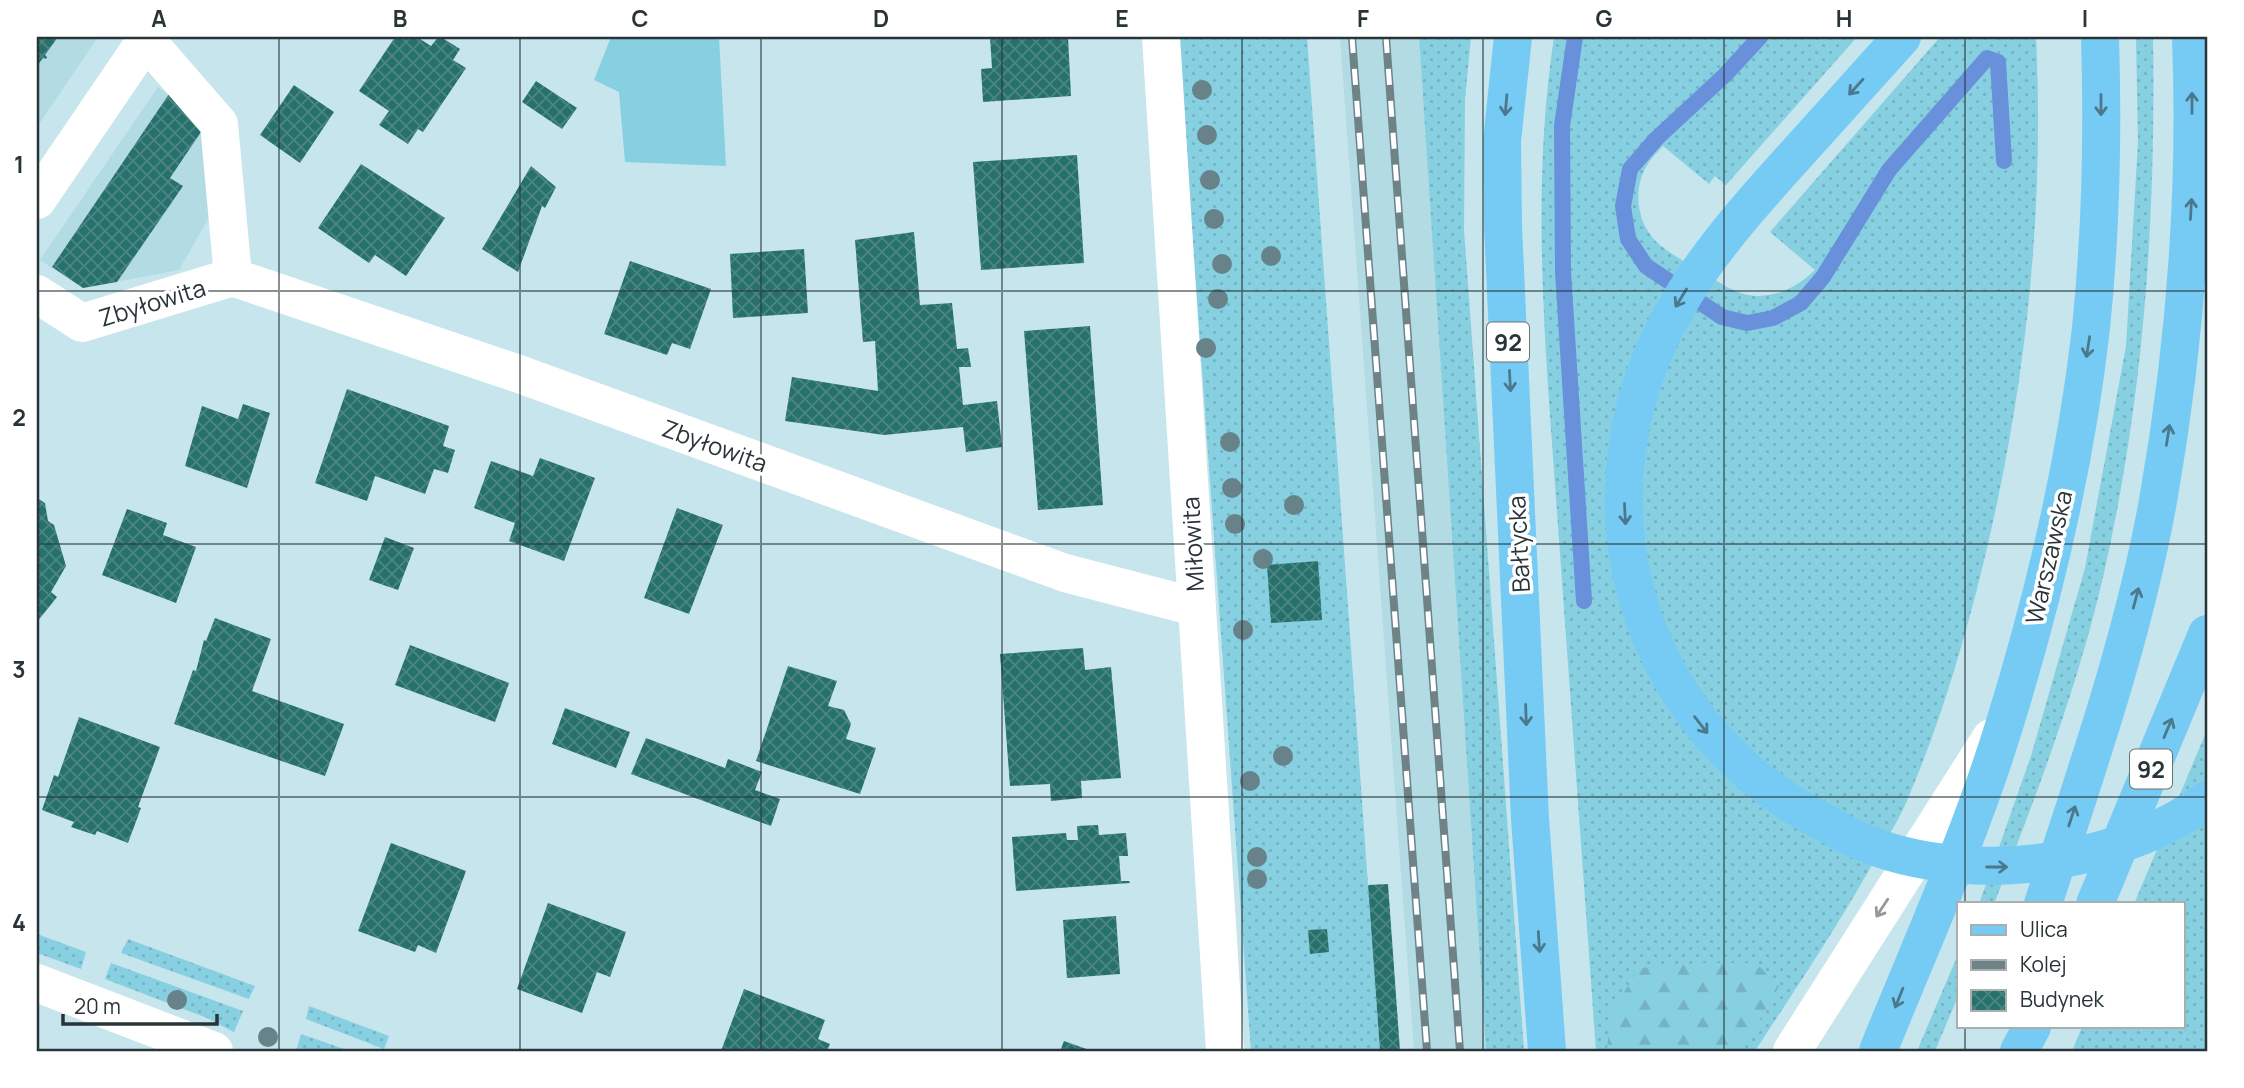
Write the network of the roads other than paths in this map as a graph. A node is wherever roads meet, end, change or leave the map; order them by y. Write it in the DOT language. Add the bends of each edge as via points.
graph roads {
  1 [pos="1161,37"];
  2 [pos="1513,37"];
  3 [pos="1902,37"];
  4 [pos="2100,37"];
  5 [pos="2191,37"];
  6 [pos="147,38"];
  7 [pos="37,200"];
  8 [pos="234,278"];
  9 [pos="37,294"];
  10 [pos="1196,607"];
  11 [pos="2207,634"];
  12 [pos="2024,658"];
  13 [pos="2207,800"];
  14 [pos="2044,902"];
  15 [pos="2096,902"];
  16 [pos="37,983"];
  17 [pos="2003,1028"];
  18 [pos="2031,1028"];
  19 [pos="206,1049"];
  20 [pos="1225,1051"];
  21 [pos="1547,1051"];
  22 [pos="1792,1051"];
  23 [pos="1878,1051"];
  24 [pos="1995,1051"];
  25 [pos="2019,1051"];
  1 -- 10 [label="street, Miłowita"];
  2 -- 21 [label="main road, Bałtycka / 92, one-way" via="1502,141 1503,226 1530,819"];
  3 -- 13 [label="main road, one-way" via="1742,214 1683,294 1655,347 1636,404 1624,469 1630,567 1645,623 1676,688 1711,737 1761,784 1857,840 1898,853 1974,866 2018,866 2092,853 2136,838"];
  4 -- 12 [label="main road, Warszawska, one-way" via="2101,171 2091,329 2063,499"];
  14 -- 5 [label="main road, one-way" via="2113,682 2158,503 2179,365 2188,262"];
  6 -- 7 [label="street"];
  6 -- 8 [label="street" via="219,124"];
  8 -- 9 [label="street, Zbyłowita" via="82,323"];
  8 -- 10 [label="street, Zbyłowita" via="519,374 1065,573"];
  10 -- 20 [label="street, Miłowita"];
  15 -- 11 [label="main road, 92, one-way"];
  12 -- 22 [label="street, one-way" via="1999,724 1982,754"];
  12 -- 23 [label="main road, Warszawska, one-way" via="1978,804"];
  16 -- 19 [label="street"];
  17 -- 24 [label="main road"];
  18 -- 25 [label="main road"];
}
